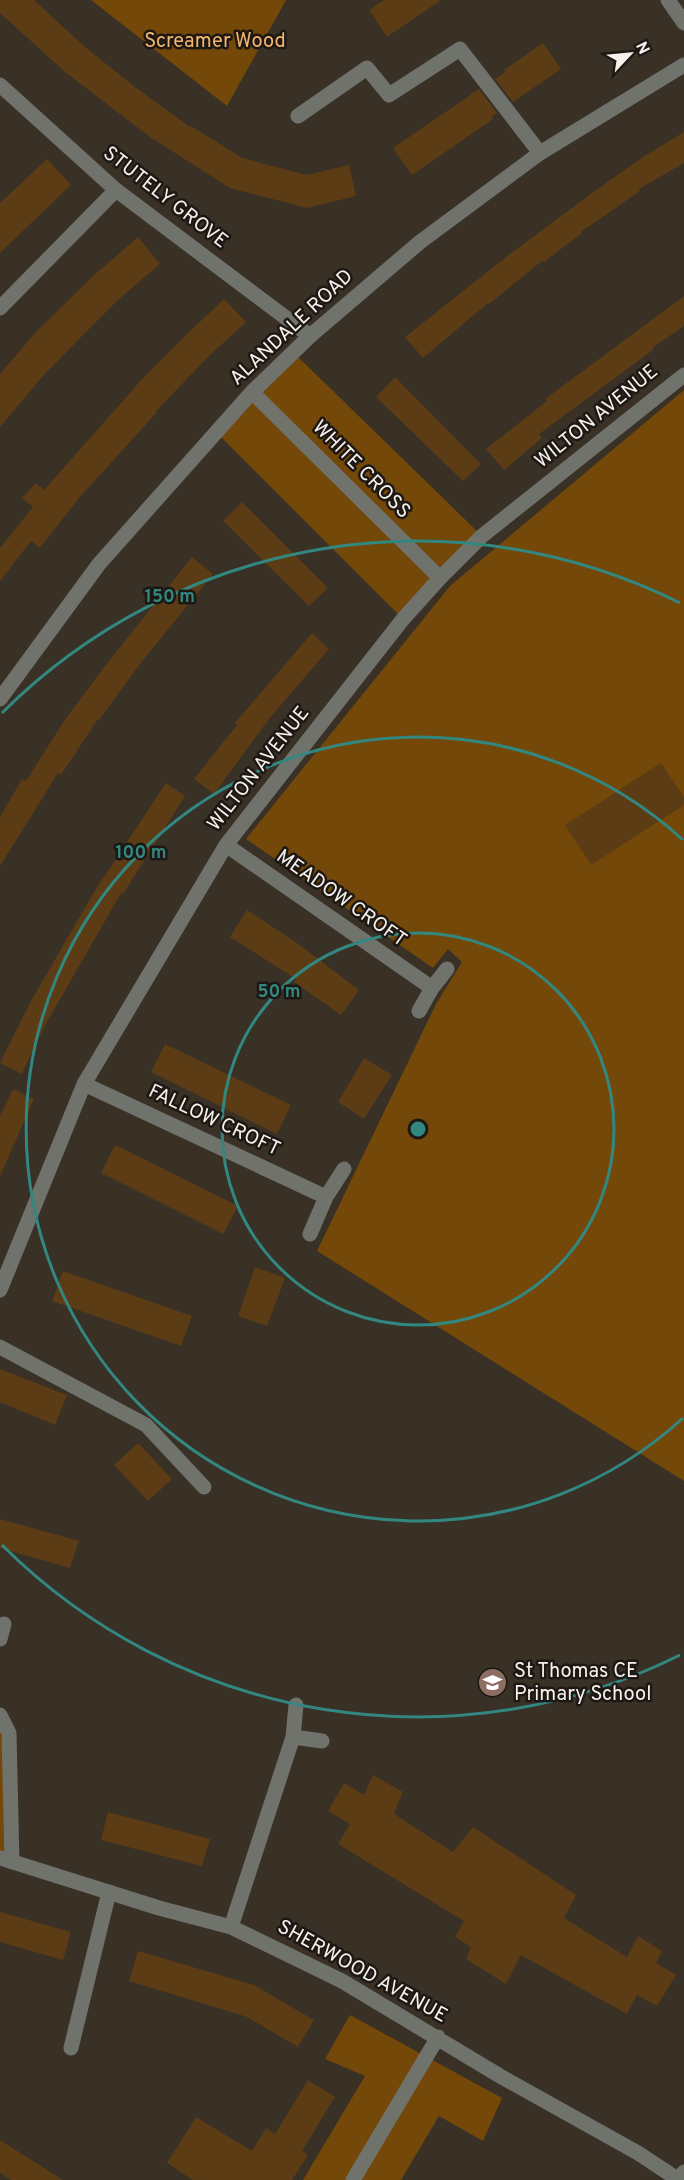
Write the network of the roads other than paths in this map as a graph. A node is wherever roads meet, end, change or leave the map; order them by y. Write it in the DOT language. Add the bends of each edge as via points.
graph roads {
  1 [pos="669,0"];
  2 [pos="684,23"];
  3 [pos="684,65"];
  4 [pos="0,85"];
  5 [pos="298,116"];
  6 [pos="540,153"];
  7 [pos="116,190"];
  8 [pos="0,308"];
  9 [pos="310,336"];
  10 [pos="684,375"];
  11 [pos="252,392"];
  12 [pos="440,578"];
  13 [pos="0,699"];
  14 [pos="226,845"];
  15 [pos="447,969"];
  16 [pos="432,988"];
  17 [pos="419,1011"];
  18 [pos="84,1084"];
  19 [pos="344,1169"];
  20 [pos="326,1197"];
  21 [pos="310,1234"];
  22 [pos="0,1290"];
  23 [pos="0,1347"];
  24 [pos="204,1487"];
  25 [pos="296,1705"];
  26 [pos="0,1715"];
  27 [pos="293,1737"];
  28 [pos="322,1742"];
  29 [pos="6,1860"];
  30 [pos="109,1892"];
  31 [pos="231,1927"];
  32 [pos="438,2037"];
  33 [pos="71,2048"];
  34 [pos="684,2172"];
  35 [pos="353,2180"];
  36 [pos="679,2180"];
  1 -- 2 [label="street"];
  3 -- 6 [label="street, ALANDALE ROAD"];
  4 -- 7 [label="street, STUTELY GROVE"];
  5 -- 6 [label="street" via="367,68 389,96 460,49"];
  6 -- 9 [label="street, ALANDALE ROAD" via="420,242"];
  7 -- 8 [label="street"];
  7 -- 9 [label="street, STUTELY GROVE"];
  9 -- 11 [label="street, ALANDALE ROAD"];
  10 -- 12 [label="street, WILTON AVENUE" via="483,536"];
  11 -- 12 [label="street, WHITE CROSS"];
  11 -- 13 [label="street, ALANDALE ROAD" via="99,564"];
  12 -- 14 [label="street, WILTON AVENUE" via="403,619"];
  14 -- 16 [label="street, MEADOW CROFT"];
  14 -- 18 [label="street, WILTON AVENUE"];
  15 -- 16 [label="street"];
  16 -- 17 [label="street"];
  18 -- 20 [label="street, FALLOW CROFT"];
  18 -- 22 [label="street, WILTON AVENUE"];
  19 -- 20 [label="street"];
  20 -- 21 [label="street"];
  23 -- 24 [label="street" via="146,1425"];
  25 -- 27 [label="street"];
  26 -- 29 [label="street" via="9,1733"];
  27 -- 28 [label="street"];
  27 -- 31 [label="street"];
  29 -- 30 [label="street, SHERWOOD AVENUE"];
  30 -- 31 [label="street, SHERWOOD AVENUE"];
  30 -- 33 [label="street"];
  31 -- 32 [label="street, SHERWOOD AVENUE" via="342,1981"];
  32 -- 35 [label="street"];
  32 -- 36 [label="street, SHERWOOD AVENUE"];
  34 -- 36 [label="street"];
}
